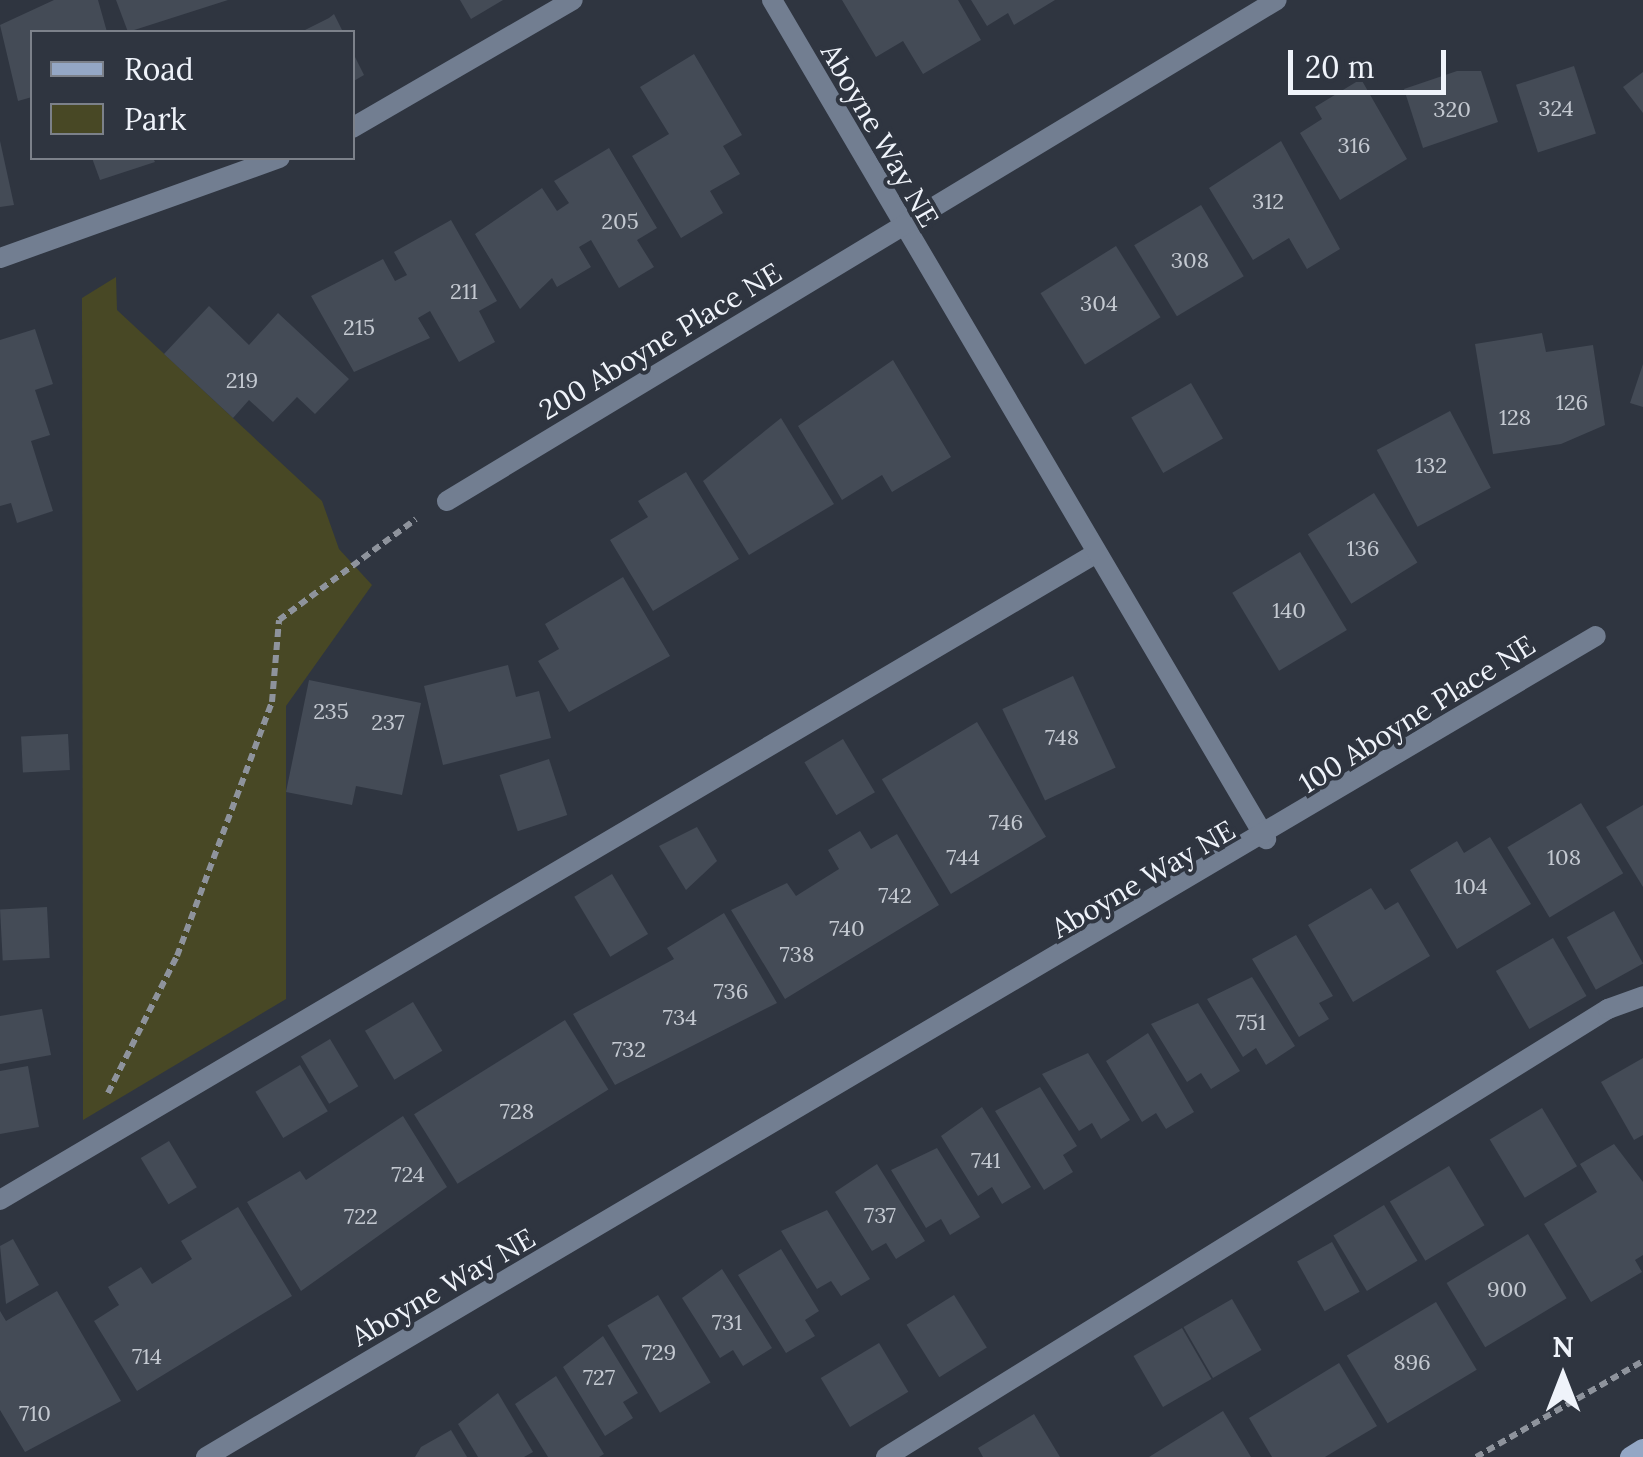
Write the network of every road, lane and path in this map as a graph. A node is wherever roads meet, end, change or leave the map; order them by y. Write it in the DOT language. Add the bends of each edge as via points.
graph roads {
  1 [pos="573,0"];
  2 [pos="772,0"];
  3 [pos="1277,0"];
  4 [pos="355,126"];
  5 [pos="274,160"];
  6 [pos="901,229"];
  7 [pos="0,258"];
  8 [pos="447,500"];
  9 [pos="1095,554"];
  10 [pos="1596,636"];
  11 [pos="1266,839"];
  12 [pos="1643,996"];
  13 [pos="109,1136"];
  14 [pos="0,1200"];
  15 [pos="1643,1361"];
  16 [pos="1643,1449"];
  17 [pos="206,1457"];
  18 [pos="886,1457"];
  19 [pos="1476,1457"];
  20 [pos="1630,1457"];
  1 -- 4 [label="street"];
  2 -- 6 [label="street, Aboyne Way NE"];
  3 -- 6 [label="street, 200 Aboyne Place NE"];
  5 -- 7 [label="street"];
  6 -- 8 [label="street, 200 Aboyne Place NE"];
  6 -- 9 [label="street, Aboyne Way NE"];
  8 -- 13 [label="path" via="358,554 279,620 272,702 176,956 118,1066"];
  9 -- 11 [label="street, Aboyne Way NE"];
  9 -- 13 [label="street"];
  10 -- 11 [label="street, 100 Aboyne Place NE"];
  11 -- 17 [label="street, Aboyne Way NE"];
  12 -- 18 [label="street" via="1608,1009"];
  13 -- 14 [label="street"];
  15 -- 19 [label="path"];
  16 -- 20 [label="street"];
}
